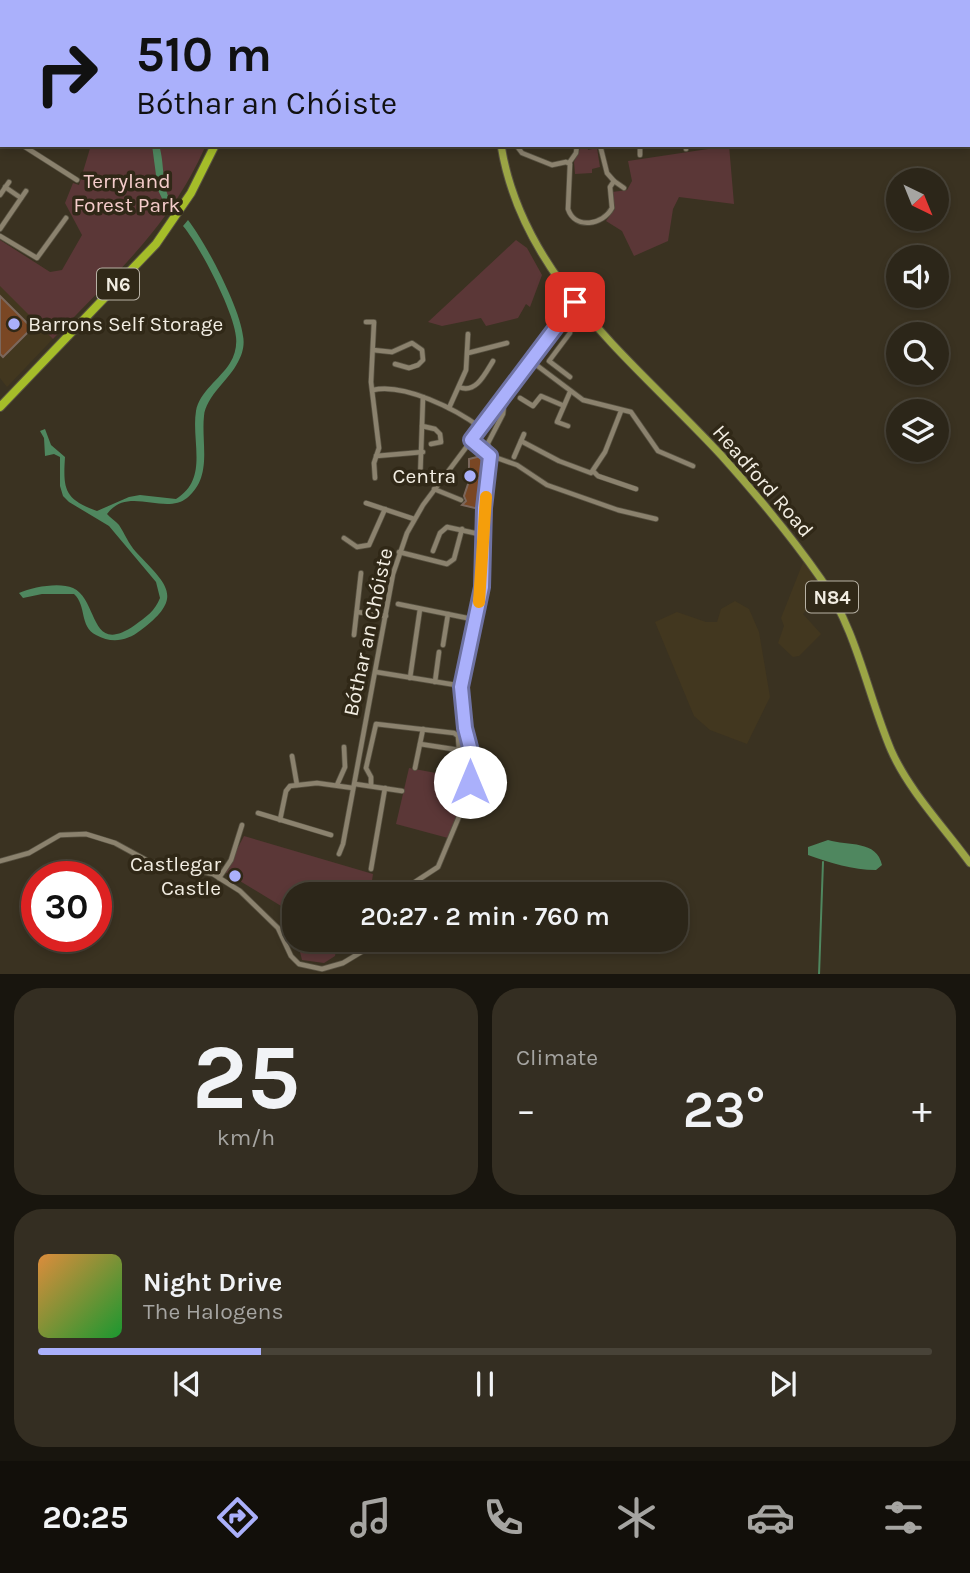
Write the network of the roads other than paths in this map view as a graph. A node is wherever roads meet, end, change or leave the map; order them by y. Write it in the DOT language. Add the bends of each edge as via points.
graph roads {
  1 [pos="25,147"];
  2 [pos="214,147"];
  3 [pos="501,147"];
  4 [pos="518,147"];
  5 [pos="577,147"];
  6 [pos="600,147"];
  7 [pos="640,147"];
  8 [pos="640,155"];
  9 [pos="569,163"];
  10 [pos="77,180"];
  11 [pos="614,181"];
  12 [pos="9,182"];
  13 [pos="5,187"];
  14 [pos="624,188"];
  15 [pos="26,191"];
  16 [pos="0,195"];
  17 [pos="21,198"];
  18 [pos="66,218"];
  19 [pos="0,229"];
  20 [pos="0,236"];
  21 [pos="575,302"];
  22 [pos="366,322"];
  23 [pos="570,333"];
  24 [pos="468,334"];
  25 [pos="507,343"];
  26 [pos="373,350"];
  27 [pos="468,353"];
  28 [pos="404,358"];
  29 [pos="531,361"];
  30 [pos="493,362"];
  31 [pos="551,363"];
  32 [pos="395,364"];
  33 [pos="403,366"];
  34 [pos="544,372"];
  35 [pos="569,377"];
  36 [pos="459,387"];
  37 [pos="373,390"];
  38 [pos="570,392"];
  39 [pos="505,396"];
  40 [pos="424,397"];
  41 [pos="520,398"];
  42 [pos="562,405"];
  43 [pos="0,407"];
  44 [pos="449,408"];
  45 [pos="621,411"];
  46 [pos="422,426"];
  47 [pos="568,426"];
  48 [pos="481,428"];
  49 [pos="524,434"];
  50 [pos="471,440"];
  51 [pos="520,441"];
  52 [pos="431,444"];
  53 [pos="423,452"];
  54 [pos="376,456"];
  55 [pos="490,456"];
  56 [pos="514,457"];
  57 [pos="693,466"];
  58 [pos="593,471"];
  59 [pos="375,478"];
  60 [pos="420,481"];
  61 [pos="435,489"];
  62 [pos="636,489"];
  63 [pos="461,500"];
  64 [pos="366,503"];
  65 [pos="385,509"];
  66 [pos="414,519"];
  67 [pos="656,519"];
  68 [pos="462,529"];
  69 [pos="479,534"];
  70 [pos="344,538"];
  71 [pos="433,551"];
  72 [pos="399,552"];
  73 [pos="361,573"];
  74 [pos="398,604"];
  75 [pos="420,609"];
  76 [pos="357,612"];
  77 [pos="448,614"];
  78 [pos="386,616"];
  79 [pos="467,618"];
  80 [pos="354,635"];
  81 [pos="443,645"];
  82 [pos="439,652"];
  83 [pos="376,672"];
  84 [pos="410,678"];
  85 [pos="435,682"];
  86 [pos="456,685"];
  87 [pos="423,729"];
  88 [pos="420,744"];
  89 [pos="344,747"];
  90 [pos="292,757"];
  91 [pos="415,768"];
  92 [pos="297,785"];
  93 [pos="337,785"];
  94 [pos="354,786"];
  95 [pos="371,786"];
  96 [pos="385,788"];
  97 [pos="402,791"];
  98 [pos="258,813"];
  99 [pos="280,820"];
  100 [pos="242,825"];
  101 [pos="331,835"];
  102 [pos="339,855"];
  103 [pos="373,857"];
  104 [pos="382,859"];
  105 [pos="0,861"];
  106 [pos="970,863"];
  107 [pos="371,869"];
  108 [pos="219,878"];
  109 [pos="415,882"];
  110 [pos="282,937"];
  111 [pos="289,952"];
  112 [pos="361,952"];
  1 -- 10 [label="street"];
  2 -- 43 [label="highway, N6" via="191,193 156,244"];
  3 -- 21 [label="main road, Headford Road / N84" via="523,222 551,272"];
  4 -- 9 [label="street" via="552,165"];
  5 -- 9 [label="street"];
  6 -- 11 [label="street" via="607,173"];
  7 -- 8 [label="street"];
  9 -- 11 [label="street" via="568,209 577,221 599,221 610,213 609,189"];
  11 -- 14 [label="street"];
  12 -- 13 [label="street"];
  13 -- 16 [label="street"];
  13 -- 17 [label="street"];
  15 -- 17 [label="street"];
  17 -- 19 [label="street"];
  18 -- 20 [label="street" via="37,258"];
  21 -- 29 [label="street, Bóthar an Chóiste"];
  21 -- 106 [label="main road, Headford Road / N84" via="721,455 823,581 855,647 897,761"];
  22 -- 26 [label="street" via="374,322"];
  23 -- 31 [label="street"];
  24 -- 27 [label="street"];
  25 -- 27 [label="street"];
  26 -- 33 [label="street" via="392,352 416,344 422,351 421,363"];
  26 -- 37 [label="street"];
  27 -- 36 [label="street"];
  28 -- 33 [label="street"];
  29 -- 34 [label="street"];
  29 -- 39 [label="street, Bóthar an Chóiste"];
  30 -- 36 [label="street" via="473,387"];
  31 -- 34 [label="street"];
  31 -- 35 [label="street"];
  32 -- 33 [label="street"];
  34 -- 38 [label="street"];
  36 -- 44 [label="street"];
  37 -- 40 [label="street"];
  37 -- 54 [label="street"];
  38 -- 42 [label="street"];
  38 -- 45 [label="street"];
  39 -- 48 [label="street, Bóthar an Chóiste"];
  39 -- 55 [label="street" via="504,411 488,443"];
  40 -- 44 [label="street"];
  40 -- 46 [label="street"];
  41 -- 42 [label="street" via="533,406 541,396"];
  42 -- 47 [label="street" via="557,422"];
  44 -- 48 [label="street"];
  45 -- 57 [label="street" via="631,412 658,451"];
  45 -- 58 [label="street"];
  46 -- 52 [label="street" via="440,434 441,442"];
  46 -- 53 [label="street"];
  48 -- 50 [label="street, Bóthar an Chóiste"];
  49 -- 51 [label="street"];
  50 -- 55 [label="street"];
  50 -- 61 [label="street, Bóthar an Chóiste"];
  51 -- 56 [label="street"];
  51 -- 58 [label="street" via="587,473"];
  53 -- 54 [label="street"];
  53 -- 60 [label="street"];
  54 -- 59 [label="street"];
  55 -- 67 [label="street" via="576,497"];
  55 -- 109 [label="street" via="482,587 461,687 471,751 468,795 438,867"];
  58 -- 62 [label="street"];
  61 -- 63 [label="street"];
  61 -- 66 [label="street, Bóthar an Chóiste"];
  64 -- 65 [label="street"];
  65 -- 66 [label="street"];
  65 -- 70 [label="street" via="369,545 357,547"];
  66 -- 72 [label="street, Bóthar an Chóiste"];
  68 -- 69 [label="street"];
  68 -- 71 [label="street" via="443,529"];
  68 -- 72 [label="street" via="454,559 447,564"];
  72 -- 78 [label="street, Bóthar an Chóiste"];
  73 -- 76 [label="street"];
  74 -- 75 [label="street"];
  75 -- 77 [label="street"];
  75 -- 84 [label="street"];
  76 -- 78 [label="street"];
  76 -- 80 [label="street"];
  77 -- 79 [label="street"];
  77 -- 81 [label="street"];
  78 -- 83 [label="street, Bóthar an Chóiste"];
  82 -- 85 [label="street"];
  83 -- 84 [label="street"];
  83 -- 94 [label="street, Bóthar an Chóiste"];
  84 -- 85 [label="street"];
  85 -- 86 [label="street"];
  87 -- 88 [label="street"];
  87 -- 88 [label="street" via="456,734 459,750"];
  87 -- 95 [label="street" via="376,724 366,768"];
  88 -- 91 [label="street"];
  89 -- 93 [label="street" via="345,767"];
  90 -- 92 [label="street"];
  92 -- 93 [label="street"];
  92 -- 99 [label="street" via="286,791"];
  93 -- 94 [label="street"];
  94 -- 95 [label="street"];
  94 -- 102 [label="street, Bóthar an Chóiste"];
  95 -- 96 [label="street"];
  96 -- 97 [label="street"];
  96 -- 103 [label="street"];
  98 -- 99 [label="street"];
  99 -- 101 [label="street"];
  100 -- 108 [label="street" via="231,860"];
  103 -- 104 [label="street"];
  103 -- 107 [label="street"];
  105 -- 108 [label="street" via="29,853 60,835 79,833 108,840 148,861 206,871"];
  108 -- 110 [label="street" via="240,891"];
  111 -- 112 [label="street" via="299,964 322,968 343,964"];
}
